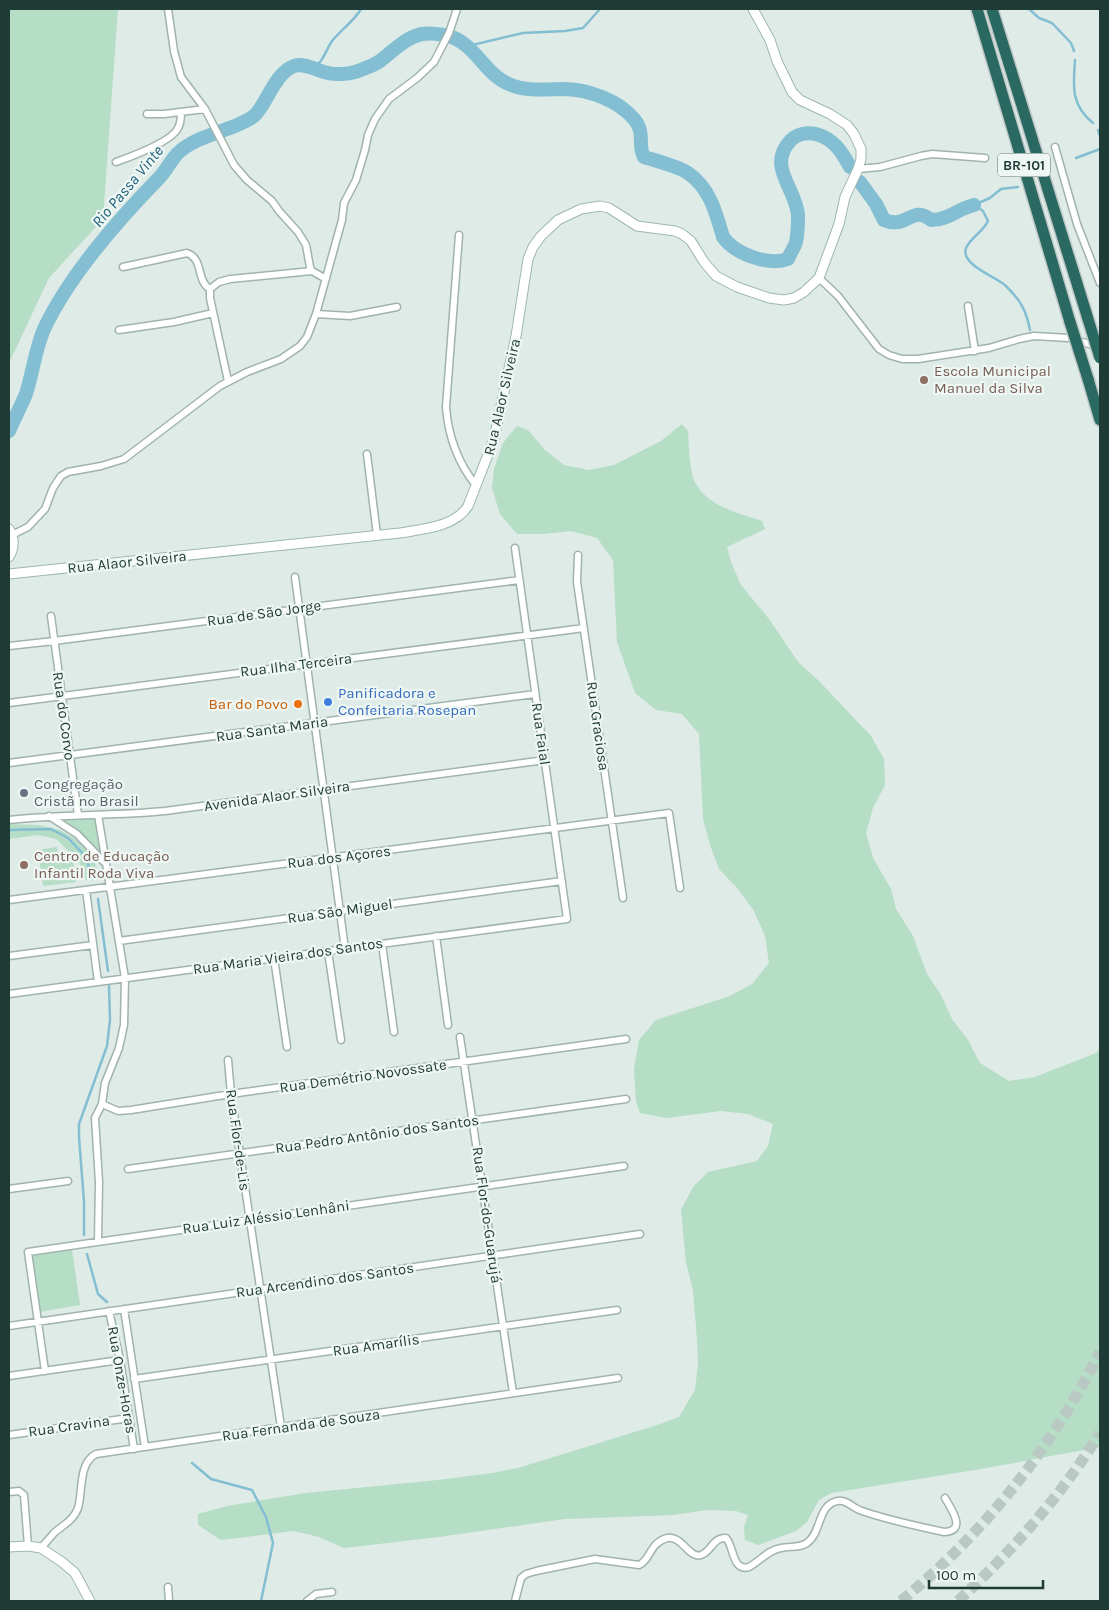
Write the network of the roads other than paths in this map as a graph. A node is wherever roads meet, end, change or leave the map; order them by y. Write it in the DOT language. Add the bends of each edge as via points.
graph roads {
  1 [pos="168,9"];
  2 [pos="457,9"];
  3 [pos="753,9"];
  4 [pos="977,9"];
  5 [pos="992,9"];
  6 [pos="205,109"];
  7 [pos="181,112"];
  8 [pos="147,114"];
  9 [pos="1055,147"];
  10 [pos="985,158"];
  11 [pos="116,162"];
  12 [pos="858,170"];
  13 [pos="459,235"];
  14 [pos="123,267"];
  15 [pos="312,271"];
  16 [pos="819,278"];
  17 [pos="326,280"];
  18 [pos="1100,283"];
  19 [pos="210,289"];
  20 [pos="968,306"];
  21 [pos="397,307"];
  22 [pos="213,313"];
  23 [pos="316,314"];
  24 [pos="119,330"];
  25 [pos="1100,348"];
  26 [pos="974,351"];
  27 [pos="1100,358"];
  28 [pos="228,381"];
  29 [pos="1100,420"];
  30 [pos="367,454"];
  31 [pos="476,485"];
  32 [pos="10,532"];
  33 [pos="378,535"];
  34 [pos="515,548"];
  35 [pos="578,555"];
  36 [pos="9,557"];
  37 [pos="9,574"];
  38 [pos="295,577"];
  39 [pos="519,580"];
  40 [pos="300,608"];
  41 [pos="51,616"];
  42 [pos="584,628"];
  43 [pos="527,635"];
  44 [pos="54,642"];
  45 [pos="9,646"];
  46 [pos="307,664"];
  47 [pos="535,694"];
  48 [pos="62,696"];
  49 [pos="9,703"];
  50 [pos="315,723"];
  51 [pos="70,755"];
  52 [pos="545,760"];
  53 [pos="9,763"];
  54 [pos="324,790"];
  55 [pos="78,815"];
  56 [pos="98,815"];
  57 [pos="48,816"];
  58 [pos="9,820"];
  59 [pos="612,821"];
  60 [pos="554,828"];
  61 [pos="333,858"];
  62 [pos="107,865"];
  63 [pos="562,881"];
  64 [pos="110,887"];
  65 [pos="680,888"];
  66 [pos="86,890"];
  67 [pos="623,898"];
  68 [pos="9,900"];
  69 [pos="340,911"];
  70 [pos="567,919"];
  71 [pos="436,936"];
  72 [pos="119,941"];
  73 [pos="382,944"];
  74 [pos="93,945"];
  75 [pos="345,949"];
  76 [pos="328,951"];
  77 [pos="9,956"];
  78 [pos="274,958"];
  79 [pos="125,978"];
  80 [pos="98,982"];
  81 [pos="9,994"];
  82 [pos="448,1025"];
  83 [pos="394,1032"];
  84 [pos="460,1037"];
  85 [pos="626,1039"];
  86 [pos="341,1040"];
  87 [pos="287,1047"];
  88 [pos="228,1060"];
  89 [pos="464,1062"];
  90 [pos="231,1094"];
  91 [pos="626,1099"];
  92 [pos="102,1104"];
  93 [pos="473,1121"];
  94 [pos="240,1154"];
  95 [pos="624,1166"];
  96 [pos="128,1170"];
  97 [pos="68,1181"];
  98 [pos="482,1186"];
  99 [pos="9,1189"];
  100 [pos="250,1219"];
  101 [pos="640,1234"];
  102 [pos="98,1241"];
  103 [pos="492,1255"];
  104 [pos="260,1289"];
  105 [pos="124,1309"];
  106 [pos="617,1310"];
  107 [pos="109,1311"];
  108 [pos="38,1322"];
  109 [pos="9,1326"];
  110 [pos="503,1326"];
  111 [pos="120,1360"];
  112 [pos="271,1360"];
  113 [pos="45,1371"];
  114 [pos="9,1376"];
  115 [pos="618,1378"];
  116 [pos="134,1379"];
  117 [pos="513,1394"];
  118 [pos="129,1418"];
  119 [pos="281,1428"];
  120 [pos="9,1435"];
  121 [pos="145,1447"];
  122 [pos="134,1449"];
  123 [pos="9,1492"];
  124 [pos="945,1498"];
  125 [pos="28,1546"];
  126 [pos="9,1547"];
  127 [pos="41,1548"];
  128 [pos="168,1586"];
  129 [pos="332,1592"];
  130 [pos="90,1601"];
  131 [pos="169,1601"];
  132 [pos="307,1601"];
  133 [pos="515,1601"];
  1 -- 6 [label="street" via="178,70"];
  2 -- 17 [label="street" via="434,62 389,99 375,119 356,180 344,203"];
  3 -- 12 [label="street" via="792,92 800,100 830,114 854,134 861,149"];
  4 -- 29 [label="highway, BR-101, bridge"];
  5 -- 27 [label="highway, BR-101, bridge"];
  6 -- 7 [label="street"];
  6 -- 15 [label="street" via="239,172 264,193 298,232 306,245"];
  7 -- 8 [label="street"];
  7 -- 11 [label="street" via="179,126 172,136"];
  9 -- 18 [label="street" via="1077,224"];
  10 -- 12 [label="street" via="932,154"];
  12 -- 16 [label="street" via="845,197 839,224"];
  13 -- 31 [label="street" via="446,407 452,442"];
  14 -- 19 [label="street" via="187,253 195,258 203,282"];
  15 -- 17 [label="street"];
  15 -- 19 [label="street" via="230,279"];
  16 -- 26 [label="street" via="838,296 871,340 889,355 918,359"];
  16 -- 31 [label="street, Rua Alaor Silveira" via="794,298 769,298 716,276 691,241 675,231 637,226 609,208 600,206 581,208 558,220 541,236 528,259 509,375 494,439"];
  17 -- 23 [label="street"];
  19 -- 22 [label="street"];
  20 -- 26 [label="street"];
  21 -- 23 [label="street" via="350,316"];
  22 -- 24 [label="street"];
  22 -- 28 [label="street"];
  23 -- 28 [label="street" via="307,337 291,354"];
  25 -- 26 [label="street" via="1069,338 1034,336"];
  28 -- 32 [label="street" via="205,395 124,459 61,476 45,509 28,527"];
  30 -- 33 [label="street"];
  31 -- 33 [label="street, Rua Alaor Silveira" via="464,512 451,521 424,529"];
  32 -- 36 [label="street" via="13,547"];
  33 -- 37 [label="street, Rua Alaor Silveira"];
  34 -- 39 [label="street, Rua Faial"];
  35 -- 42 [label="street, Rua Graciosa" via="576,572"];
  38 -- 40 [label="street"];
  39 -- 40 [label="street, Rua de São Jorge"];
  39 -- 43 [label="street, Rua Faial"];
  40 -- 44 [label="street, Rua de São Jorge"];
  40 -- 46 [label="street"];
  41 -- 44 [label="street, Rua do Corvo"];
  42 -- 43 [label="street, Rua Ilha Terceira"];
  42 -- 59 [label="street, Rua Graciosa"];
  43 -- 46 [label="street, Rua Ilha Terceira"];
  43 -- 47 [label="street, Rua Faial"];
  44 -- 45 [label="street, Rua de São Jorge"];
  44 -- 48 [label="street, Rua do Corvo"];
  46 -- 48 [label="street, Rua Ilha Terceira"];
  46 -- 50 [label="street"];
  47 -- 50 [label="street, Rua Santa Maria"];
  47 -- 52 [label="street, Rua Faial"];
  48 -- 49 [label="street, Rua Ilha Terceira"];
  48 -- 51 [label="street, Rua do Corvo"];
  50 -- 51 [label="street, Rua Santa Maria"];
  50 -- 54 [label="street"];
  51 -- 53 [label="street, Rua Santa Maria"];
  51 -- 55 [label="street, Rua do Corvo"];
  52 -- 54 [label="street, Avenida Alaor Silveira"];
  52 -- 60 [label="street, Rua Faial"];
  54 -- 56 [label="street, Avenida Alaor Silveira" via="165,811"];
  54 -- 61 [label="street"];
  55 -- 56 [label="street, Avenida Alaor Silveira"];
  55 -- 57 [label="street, Avenida Alaor Silveira"];
  56 -- 62 [label="street"];
  57 -- 58 [label="street, Avenida Alaor Silveira"];
  57 -- 62 [label="street" via="77,834"];
  59 -- 60 [label="street, Rua dos Açores"];
  59 -- 65 [label="street, Rua dos Açores" via="669,813"];
  59 -- 67 [label="street, Rua Graciosa"];
  60 -- 61 [label="street, Rua dos Açores"];
  60 -- 63 [label="street, Rua Faial"];
  61 -- 64 [label="street, Rua dos Açores"];
  61 -- 69 [label="street"];
  62 -- 64 [label="street"];
  63 -- 69 [label="street, Rua São Miguel"];
  63 -- 70 [label="street, Rua Faial"];
  64 -- 66 [label="street, Rua dos Açores"];
  64 -- 72 [label="street"];
  66 -- 68 [label="street, Rua dos Açores"];
  66 -- 74 [label="street"];
  69 -- 72 [label="street, Rua São Miguel"];
  69 -- 75 [label="street"];
  70 -- 71 [label="street, Rua Maria Vieira dos Santos"];
  71 -- 73 [label="street, Rua Maria Vieira dos Santos"];
  71 -- 82 [label="street"];
  72 -- 79 [label="street"];
  73 -- 75 [label="street, Rua Maria Vieira dos Santos"];
  73 -- 83 [label="street"];
  74 -- 77 [label="street"];
  74 -- 80 [label="street"];
  75 -- 76 [label="street, Rua Maria Vieira dos Santos"];
  76 -- 78 [label="street, Rua Maria Vieira dos Santos"];
  76 -- 86 [label="street"];
  78 -- 79 [label="street, Rua Maria Vieira dos Santos"];
  78 -- 87 [label="street"];
  79 -- 80 [label="street, Rua Maria Vieira dos Santos"];
  79 -- 92 [label="street" via="124,1025 105,1083"];
  80 -- 81 [label="street, Rua Maria Vieira dos Santos"];
  84 -- 89 [label="street, Rua Flor-do-Guarujá"];
  85 -- 89 [label="street, Rua Demétrio Novossate"];
  88 -- 90 [label="street, Rua Flor-de-Lis"];
  89 -- 90 [label="street, Rua Demétrio Novossate"];
  89 -- 93 [label="street, Rua Flor-do-Guarujá"];
  90 -- 92 [label="street, Rua Demétrio Novossate" via="131,1110 118,1111"];
  90 -- 94 [label="street, Rua Flor-de-Lis"];
  91 -- 93 [label="street, Rua Pedro Antônio dos Santos"];
  92 -- 102 [label="street" via="95,1118"];
  93 -- 94 [label="street, Rua Pedro Antônio dos Santos"];
  93 -- 98 [label="street, Rua Flor-do-Guarujá"];
  94 -- 96 [label="street, Rua Pedro Antônio dos Santos"];
  94 -- 100 [label="street, Rua Flor-de-Lis"];
  95 -- 98 [label="street, Rua Luiz Aléssio Lenhâni"];
  97 -- 99 [label="street"];
  98 -- 100 [label="street, Rua Luiz Aléssio Lenhâni"];
  98 -- 103 [label="street, Rua Flor-do-Guarujá"];
  100 -- 102 [label="street, Rua Luiz Aléssio Lenhâni"];
  100 -- 104 [label="street, Rua Flor-de-Lis"];
  101 -- 103 [label="street, Rua Arcendino dos Santos"];
  102 -- 108 [label="street, Rua Luiz Aléssio Lenhâni" via="28,1252"];
  103 -- 104 [label="street, Rua Arcendino dos Santos"];
  103 -- 110 [label="street, Rua Flor-do-Guarujá"];
  104 -- 105 [label="street, Rua Arcendino dos Santos"];
  104 -- 112 [label="street, Rua Flor-de-Lis"];
  105 -- 107 [label="street, Rua Arcendino dos Santos"];
  105 -- 116 [label="street, Rua Onze-Horas"];
  106 -- 110 [label="street, Rua Amarílis"];
  107 -- 108 [label="street, Rua Arcendino dos Santos"];
  107 -- 111 [label="street, Rua Onze-Horas"];
  108 -- 109 [label="street, Rua Arcendino dos Santos"];
  108 -- 113 [label="street, Rua Luiz Aléssio Lenhâni"];
  110 -- 112 [label="street, Rua Amarílis"];
  110 -- 117 [label="street, Rua Flor-do-Guarujá"];
  111 -- 113 [label="street"];
  111 -- 118 [label="street, Rua Onze-Horas"];
  112 -- 116 [label="street, Rua Amarílis"];
  112 -- 119 [label="street, Rua Flor-de-Lis"];
  113 -- 114 [label="street"];
  115 -- 117 [label="street, Rua Fernanda de Souza"];
  116 -- 121 [label="street, Rua Onze-Horas"];
  117 -- 119 [label="street, Rua Fernanda de Souza"];
  118 -- 120 [label="street, Rua Cravina"];
  118 -- 122 [label="street, Rua Onze-Horas"];
  119 -- 121 [label="street, Rua Fernanda de Souza"];
  121 -- 122 [label="street, Rua Fernanda de Souza"];
  122 -- 127 [label="street, Rua Fernanda de Souza" via="96,1454 87,1461 76,1513"];
  123 -- 125 [label="street" via="24,1495"];
  124 -- 133 [label="street" via="957,1523 952,1532 881,1517 857,1510 840,1500 825,1510 808,1543 773,1550 745,1568 736,1562 726,1538 718,1539 698,1556 674,1538 667,1538 654,1546 639,1565 595,1559 526,1574 519,1582"];
  125 -- 126 [label="street"];
  125 -- 127 [label="street"];
  127 -- 130 [label="street" via="70,1568"];
  128 -- 131 [label="street"];
  129 -- 132 [label="street" via="316,1594"];
}
